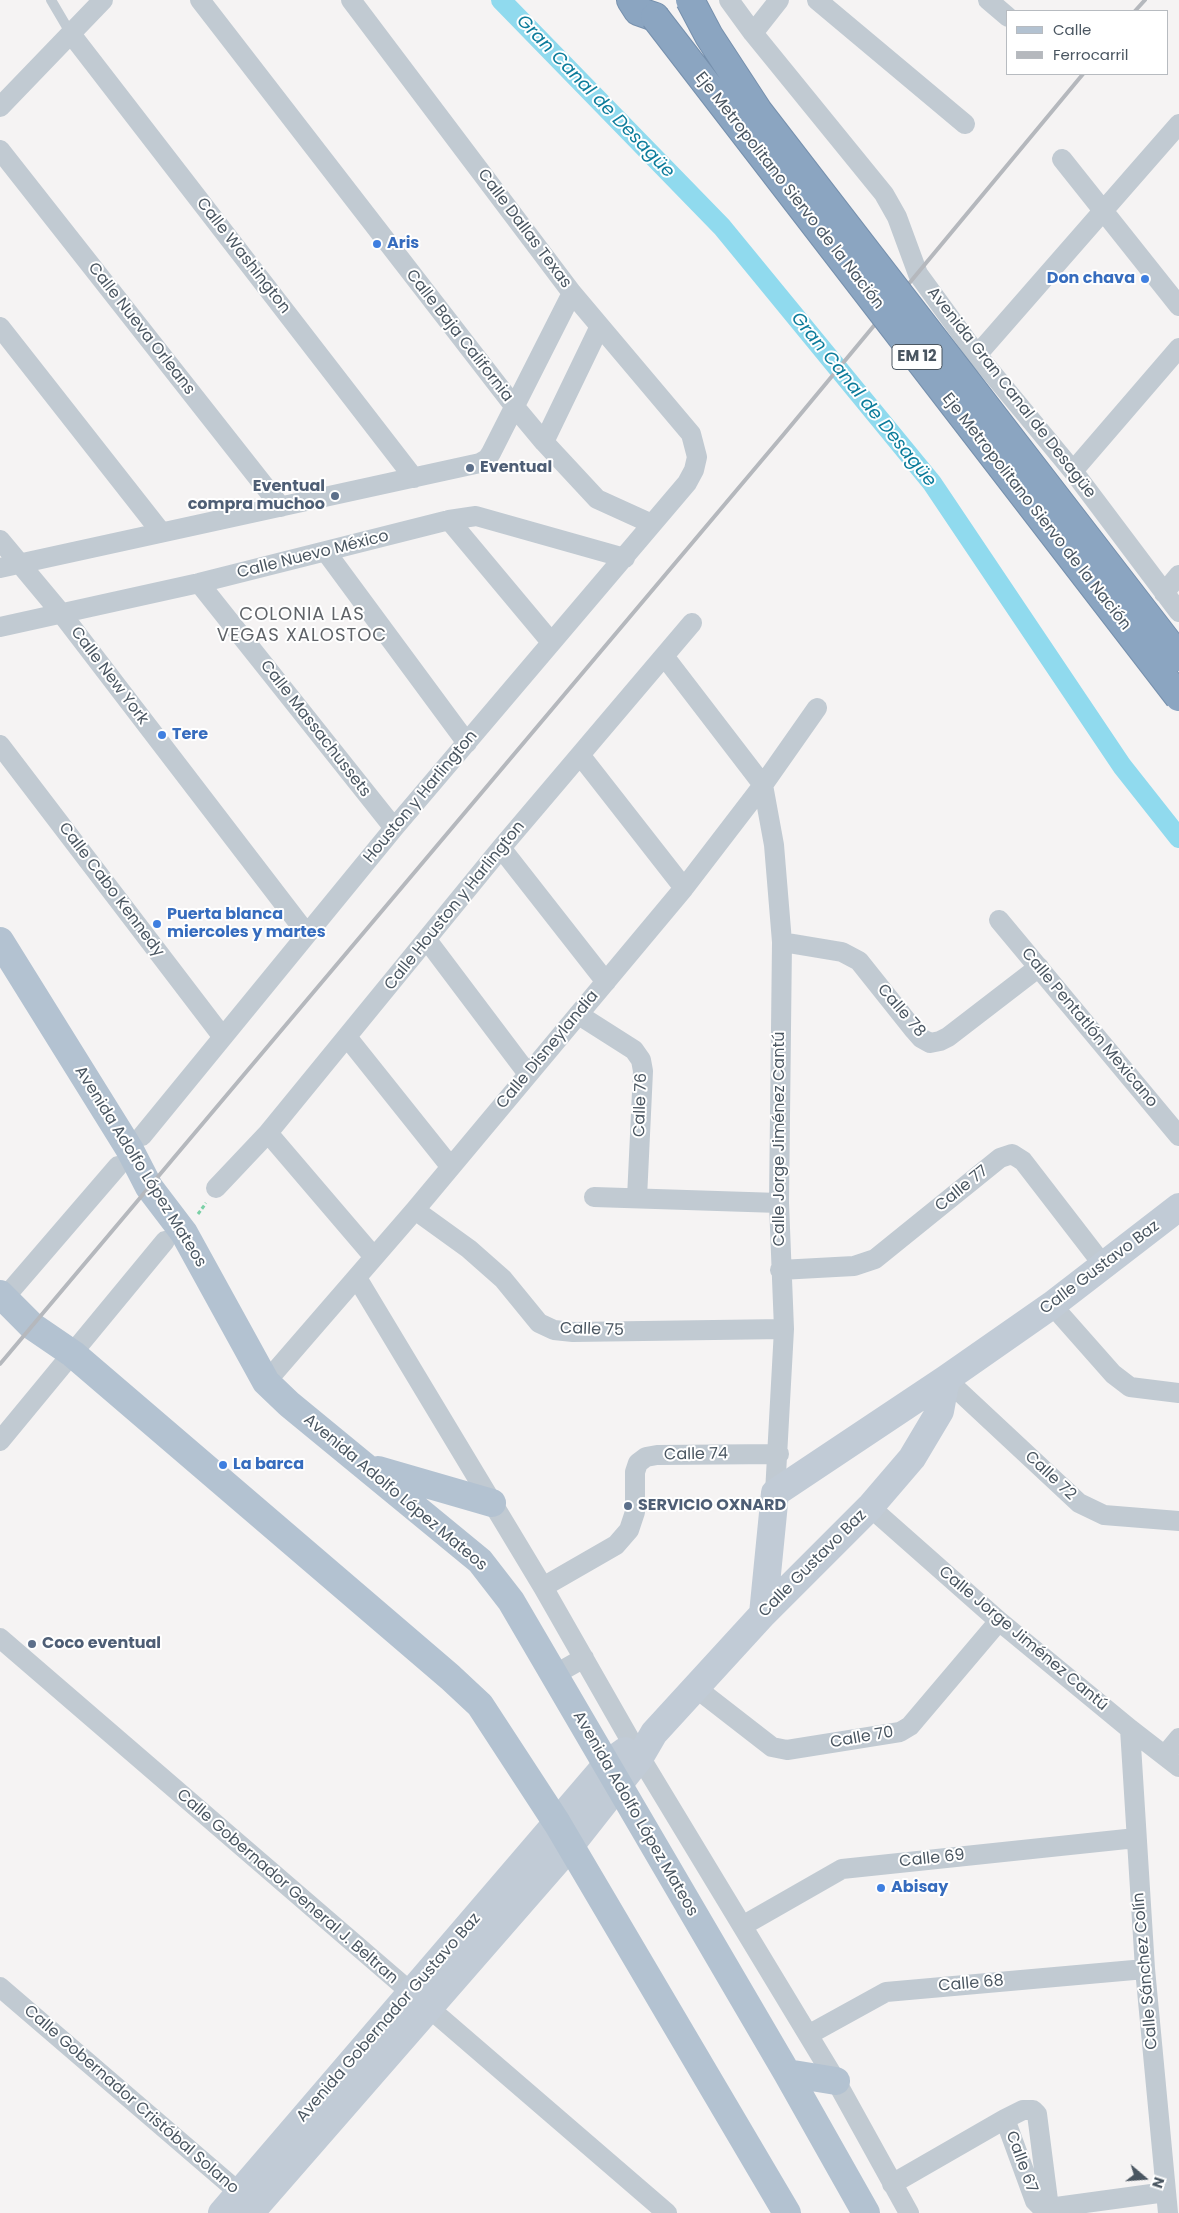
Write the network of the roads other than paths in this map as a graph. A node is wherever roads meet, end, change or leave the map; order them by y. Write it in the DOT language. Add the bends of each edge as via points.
graph roads {
  1 [pos="51,0"];
  2 [pos="103,0"];
  3 [pos="200,0"];
  4 [pos="351,0"];
  5 [pos="631,0"];
  6 [pos="690,0"];
  7 [pos="729,0"];
  8 [pos="779,0"];
  9 [pos="817,0"];
  10 [pos="988,0"];
  11 [pos="652,8"];
  12 [pos="1006,15"];
  13 [pos="753,32"];
  14 [pos="71,34"];
  15 [pos="0,107"];
  16 [pos="965,124"];
  17 [pos="1179,124"];
  18 [pos="0,150"];
  19 [pos="1062,159"];
  20 [pos="1103,208"];
  21 [pos="572,293"];
  22 [pos="1179,306"];
  23 [pos="600,326"];
  24 [pos="0,327"];
  25 [pos="1179,348"];
  26 [pos="977,355"];
  27 [pos="514,406"];
  28 [pos="544,442"];
  29 [pos="697,457"];
  30 [pos="1073,470"];
  31 [pos="414,478"];
  32 [pos="281,507"];
  33 [pos="449,520"];
  34 [pos="652,524"];
  35 [pos="161,532"];
  36 [pos="0,540"];
  37 [pos="326,552"];
  38 [pos="625,558"];
  39 [pos="9,566"];
  40 [pos="1179,575"];
  41 [pos="199,583"];
  42 [pos="1164,593"];
  43 [pos="1179,612"];
  44 [pos="60,613"];
  45 [pos="692,623"];
  46 [pos="0,627"];
  47 [pos="551,642"];
  48 [pos="664,656"];
  49 [pos="1179,657"];
  50 [pos="1179,697"];
  51 [pos="817,708"];
  52 [pos="467,743"];
  53 [pos="0,745"];
  54 [pos="580,755"];
  55 [pos="763,785"];
  56 [pos="394,828"];
  57 [pos="501,848"];
  58 [pos="684,888"];
  59 [pos="999,920"];
  60 [pos="307,934"];
  61 [pos="427,940"];
  62 [pos="0,941"];
  63 [pos="782,942"];
  64 [pos="1039,968"];
  65 [pos="606,982"];
  66 [pos="579,1015"];
  67 [pos="222,1036"];
  68 [pos="347,1037"];
  69 [pos="528,1074"];
  70 [pos="268,1133"];
  71 [pos="142,1136"];
  72 [pos="1179,1136"];
  73 [pos="118,1166"];
  74 [pos="450,1166"];
  75 [pos="216,1188"];
  76 [pos="594,1197"];
  77 [pos="637,1198"];
  78 [pos="779,1203"];
  79 [pos="1179,1207"];
  80 [pos="415,1210"];
  81 [pos="165,1241"];
  82 [pos="374,1257"];
  83 [pos="1104,1266"];
  84 [pos="780,1270"];
  85 [pos="357,1278"];
  86 [pos="1,1299"];
  87 [pos="1052,1305"];
  88 [pos="784,1330"];
  89 [pos="73,1354"];
  90 [pos="946,1379"];
  91 [pos="266,1382"];
  92 [pos="1179,1393"];
  93 [pos="0,1441"];
  94 [pos="779,1454"];
  95 [pos="368,1468"];
  96 [pos="775,1493"];
  97 [pos="492,1503"];
  98 [pos="870,1508"];
  99 [pos="1179,1521"];
  100 [pos="543,1587"];
  101 [pos="763,1614"];
  102 [pos="999,1621"];
  103 [pos="0,1638"];
  104 [pos="584,1658"];
  105 [pos="554,1676"];
  106 [pos="696,1688"];
  107 [pos="1130,1729"];
  108 [pos="1179,1738"];
  109 [pos="642,1745"];
  110 [pos="1172,1761"];
  111 [pos="613,1775"];
  112 [pos="564,1834"];
  113 [pos="1136,1838"];
  114 [pos="744,1925"];
  115 [pos="1145,1969"];
  116 [pos="0,1987"];
  117 [pos="418,2000"];
  118 [pos="808,2035"];
  119 [pos="787,2073"];
  120 [pos="836,2081"];
  121 [pos="1005,2119"];
  122 [pos="892,2184"];
  123 [pos="1166,2192"];
  124 [pos="245,2208"];
  125 [pos="1049,2208"];
  126 [pos="667,2213"];
  127 [pos="787,2213"];
  128 [pos="866,2213"];
  129 [pos="909,2213"];
  130 [pos="1168,2213"];
  1 -- 14 [label="lane"];
  2 -- 14 [label="street"];
  3 -- 27 [label="street, Calle Baja California"];
  4 -- 21 [label="street, Calle Dallas Texas"];
  5 -- 11 [label="highway" via="638,11"];
  6 -- 49 [label="highway, Eje Metropolitano Siervo de la Nación / EM 12, bridge" via="709,36 758,111"];
  7 -- 13 [label="street, Avenida Gran Canal de Desagüe"];
  8 -- 13 [label="street"];
  9 -- 16 [label="street"];
  10 -- 12 [label="street"];
  11 -- 50 [label="highway, Eje Metropolitano Siervo de la Nación / EM 12, bridge"];
  13 -- 26 [label="street, Avenida Gran Canal de Desagüe" via="884,194 897,217 918,274"];
  14 -- 15 [label="street"];
  14 -- 31 [label="street, Calle Washington"];
  17 -- 20 [label="street"];
  18 -- 32 [label="street, Calle Nueva Orleans"];
  19 -- 20 [label="street"];
  20 -- 22 [label="street"];
  20 -- 26 [label="street"];
  21 -- 23 [label="street, Calle Dallas Texas"];
  21 -- 27 [label="street"];
  23 -- 28 [label="street"];
  23 -- 29 [label="street, Calle Dallas Texas" via="691,434"];
  24 -- 35 [label="street"];
  25 -- 30 [label="street"];
  26 -- 30 [label="street, Avenida Gran Canal de Desagüe"];
  27 -- 28 [label="street, Calle Baja California"];
  27 -- 31 [label="street" via="487,459"];
  28 -- 34 [label="street, Calle Baja California" via="597,499"];
  29 -- 34 [label="street, Houston y Harlington" via="687,483"];
  30 -- 42 [label="street, Avenida Gran Canal de Desagüe"];
  31 -- 32 [label="street"];
  32 -- 35 [label="street"];
  33 -- 37 [label="street, Calle Nuevo México"];
  33 -- 38 [label="street, Calle Nuevo México" via="476,516 488,518"];
  33 -- 47 [label="street"];
  34 -- 38 [label="street, Houston y Harlington"];
  35 -- 39 [label="street"];
  36 -- 39 [label="street, Calle New York"];
  37 -- 41 [label="street, Calle Nuevo México"];
  37 -- 52 [label="street"];
  38 -- 47 [label="street, Houston y Harlington"];
  39 -- 44 [label="street, Calle New York"];
  40 -- 42 [label="street"];
  41 -- 44 [label="street, Calle Nuevo México"];
  41 -- 56 [label="street, Calle Massachussets"];
  42 -- 43 [label="street, Avenida Gran Canal de Desagüe"];
  44 -- 46 [label="street, Calle Nuevo México"];
  44 -- 60 [label="street, Calle New York"];
  45 -- 48 [label="street, Calle Houston y Harlington"];
  47 -- 52 [label="street, Houston y Harlington"];
  48 -- 54 [label="street, Calle Houston y Harlington"];
  48 -- 55 [label="street"];
  51 -- 55 [label="street, Calle Disneylandia"];
  52 -- 56 [label="street, Houston y Harlington"];
  53 -- 67 [label="street, Calle Cabo Kennedy"];
  54 -- 57 [label="street, Calle Houston y Harlington"];
  54 -- 58 [label="street"];
  55 -- 58 [label="street, Calle Disneylandia"];
  55 -- 63 [label="street, Calle Jorge Jiménez Cantú" via="774,845"];
  56 -- 60 [label="street, Houston y Harlington"];
  57 -- 61 [label="street, Calle Houston y Harlington"];
  57 -- 65 [label="street"];
  58 -- 65 [label="street, Calle Disneylandia"];
  59 -- 64 [label="street, Calle Pentatlón Mexicano"];
  60 -- 67 [label="street, Houston y Harlington"];
  61 -- 68 [label="street, Calle Houston y Harlington"];
  61 -- 69 [label="street"];
  62 -- 91 [label="main road, Avenida Adolfo López Mateos" via="130,1150 149,1187 184,1233"];
  63 -- 64 [label="street, Calle 78" via="842,952 859,961 914,1030 930,1043 948,1037"];
  63 -- 78 [label="street, Calle Jorge Jiménez Cantú"];
  64 -- 72 [label="street, Calle Pentatlón Mexicano"];
  65 -- 66 [label="street, Calle Disneylandia"];
  66 -- 69 [label="street, Calle Disneylandia"];
  66 -- 77 [label="street, Calle 76" via="634,1050 641,1060"];
  67 -- 71 [label="street, Houston y Harlington"];
  68 -- 70 [label="street, Calle Houston y Harlington"];
  68 -- 74 [label="street"];
  69 -- 74 [label="street, Calle Disneylandia"];
  70 -- 75 [label="street, Calle Houston y Harlington"];
  70 -- 82 [label="street"];
  73 -- 86 [label="street"];
  74 -- 80 [label="street, Calle Disneylandia"];
  76 -- 77 [label="street"];
  77 -- 78 [label="street"];
  78 -- 84 [label="street, Calle Jorge Jiménez Cantú"];
  79 -- 83 [label="street, Calle Gustavo Baz"];
  80 -- 82 [label="street, Calle Disneylandia"];
  80 -- 88 [label="street, Calle 75" via="469,1249 503,1279 539,1322 554,1330"];
  81 -- 89 [label="street"];
  82 -- 85 [label="street, Calle Disneylandia"];
  83 -- 84 [label="street, Calle 77" via="1023,1161 1012,1154 1000,1158 875,1259 854,1266"];
  83 -- 87 [label="street, Calle Gustavo Baz"];
  84 -- 88 [label="street, Calle Jorge Jiménez Cantú"];
  85 -- 91 [label="street, Calle Disneylandia"];
  85 -- 97 [label="street"];
  86 -- 89 [label="main road" via="32,1326"];
  87 -- 90 [label="street, Calle Gustavo Baz"];
  87 -- 92 [label="street" via="1113,1374 1130,1387"];
  88 -- 94 [label="street, Calle Jorge Jiménez Cantú"];
  89 -- 93 [label="street"];
  89 -- 112 [label="main road" via="480,1706"];
  90 -- 96 [label="street, Calle Gustavo Baz"];
  90 -- 98 [label="street, Calle Gustavo Baz" via="940,1411 925,1439"];
  90 -- 99 [label="street, Calle 72" via="1079,1503 1104,1515"];
  91 -- 95 [label="main road, Avenida Adolfo López Mateos"];
  94 -- 96 [label="street, Calle Jorge Jiménez Cantú"];
  94 -- 100 [label="street, Calle 74" via="646,1457 638,1463 635,1472 635,1512 629,1530 616,1545"];
  95 -- 97 [label="main road"];
  95 -- 105 [label="main road, Avenida Adolfo López Mateos" via="480,1561 511,1601"];
  96 -- 101 [label="street"];
  97 -- 100 [label="street"];
  98 -- 101 [label="street, Calle Gustavo Baz"];
  98 -- 102 [label="street, Calle Jorge Jiménez Cantú"];
  100 -- 104 [label="street"];
  101 -- 106 [label="street, Calle Gustavo Baz"];
  102 -- 106 [label="street, Calle 70" via="910,1726 900,1732 787,1750 772,1747"];
  102 -- 107 [label="street, Calle Jorge Jiménez Cantú"];
  103 -- 117 [label="street, Calle Gobernador General J. Beltran"];
  104 -- 105 [label="street"];
  104 -- 109 [label="street"];
  105 -- 111 [label="main road, Avenida Adolfo López Mateos"];
  106 -- 109 [label="street, Calle Gustavo Baz"];
  107 -- 110 [label="street, Calle Jorge Jiménez Cantú"];
  107 -- 113 [label="street, Calle Sánchez Colín"];
  108 -- 110 [label="street"];
  109 -- 111 [label="street, Calle Gustavo Baz"];
  109 -- 114 [label="street"];
  111 -- 112 [label="street, Calle Gustavo Baz"];
  111 -- 119 [label="main road, Avenida Adolfo López Mateos"];
  112 -- 117 [label="street, Avenida Gobernador Gustavo Baz"];
  112 -- 127 [label="main road"];
  113 -- 114 [label="street, Calle 69" via="842,1869"];
  113 -- 115 [label="street, Calle Sánchez Colín"];
  114 -- 118 [label="street"];
  115 -- 118 [label="street, Calle 68" via="886,1992"];
  115 -- 123 [label="street, Calle Sánchez Colín"];
  116 -- 124 [label="street, Calle Gobernador Cristóbal Solano"];
  117 -- 124 [label="street, Avenida Gobernador Gustavo Baz"];
  117 -- 126 [label="street, Calle Gobernador General J. Beltran"];
  118 -- 120 [label="street"];
  119 -- 120 [label="main road"];
  119 -- 128 [label="main road, Avenida Adolfo López Mateos"];
  120 -- 122 [label="street"];
  121 -- 122 [label="street, Calle 67"];
  121 -- 125 [label="street, Calle 67" via="1035,2201 1041,2207"];
  121 -- 125 [label="street" via="1023,2110 1033,2110 1037,2114"];
  122 -- 129 [label="street"];
  123 -- 125 [label="street, Calle 67"];
  123 -- 130 [label="street, Calle Sánchez Colín"];
}
